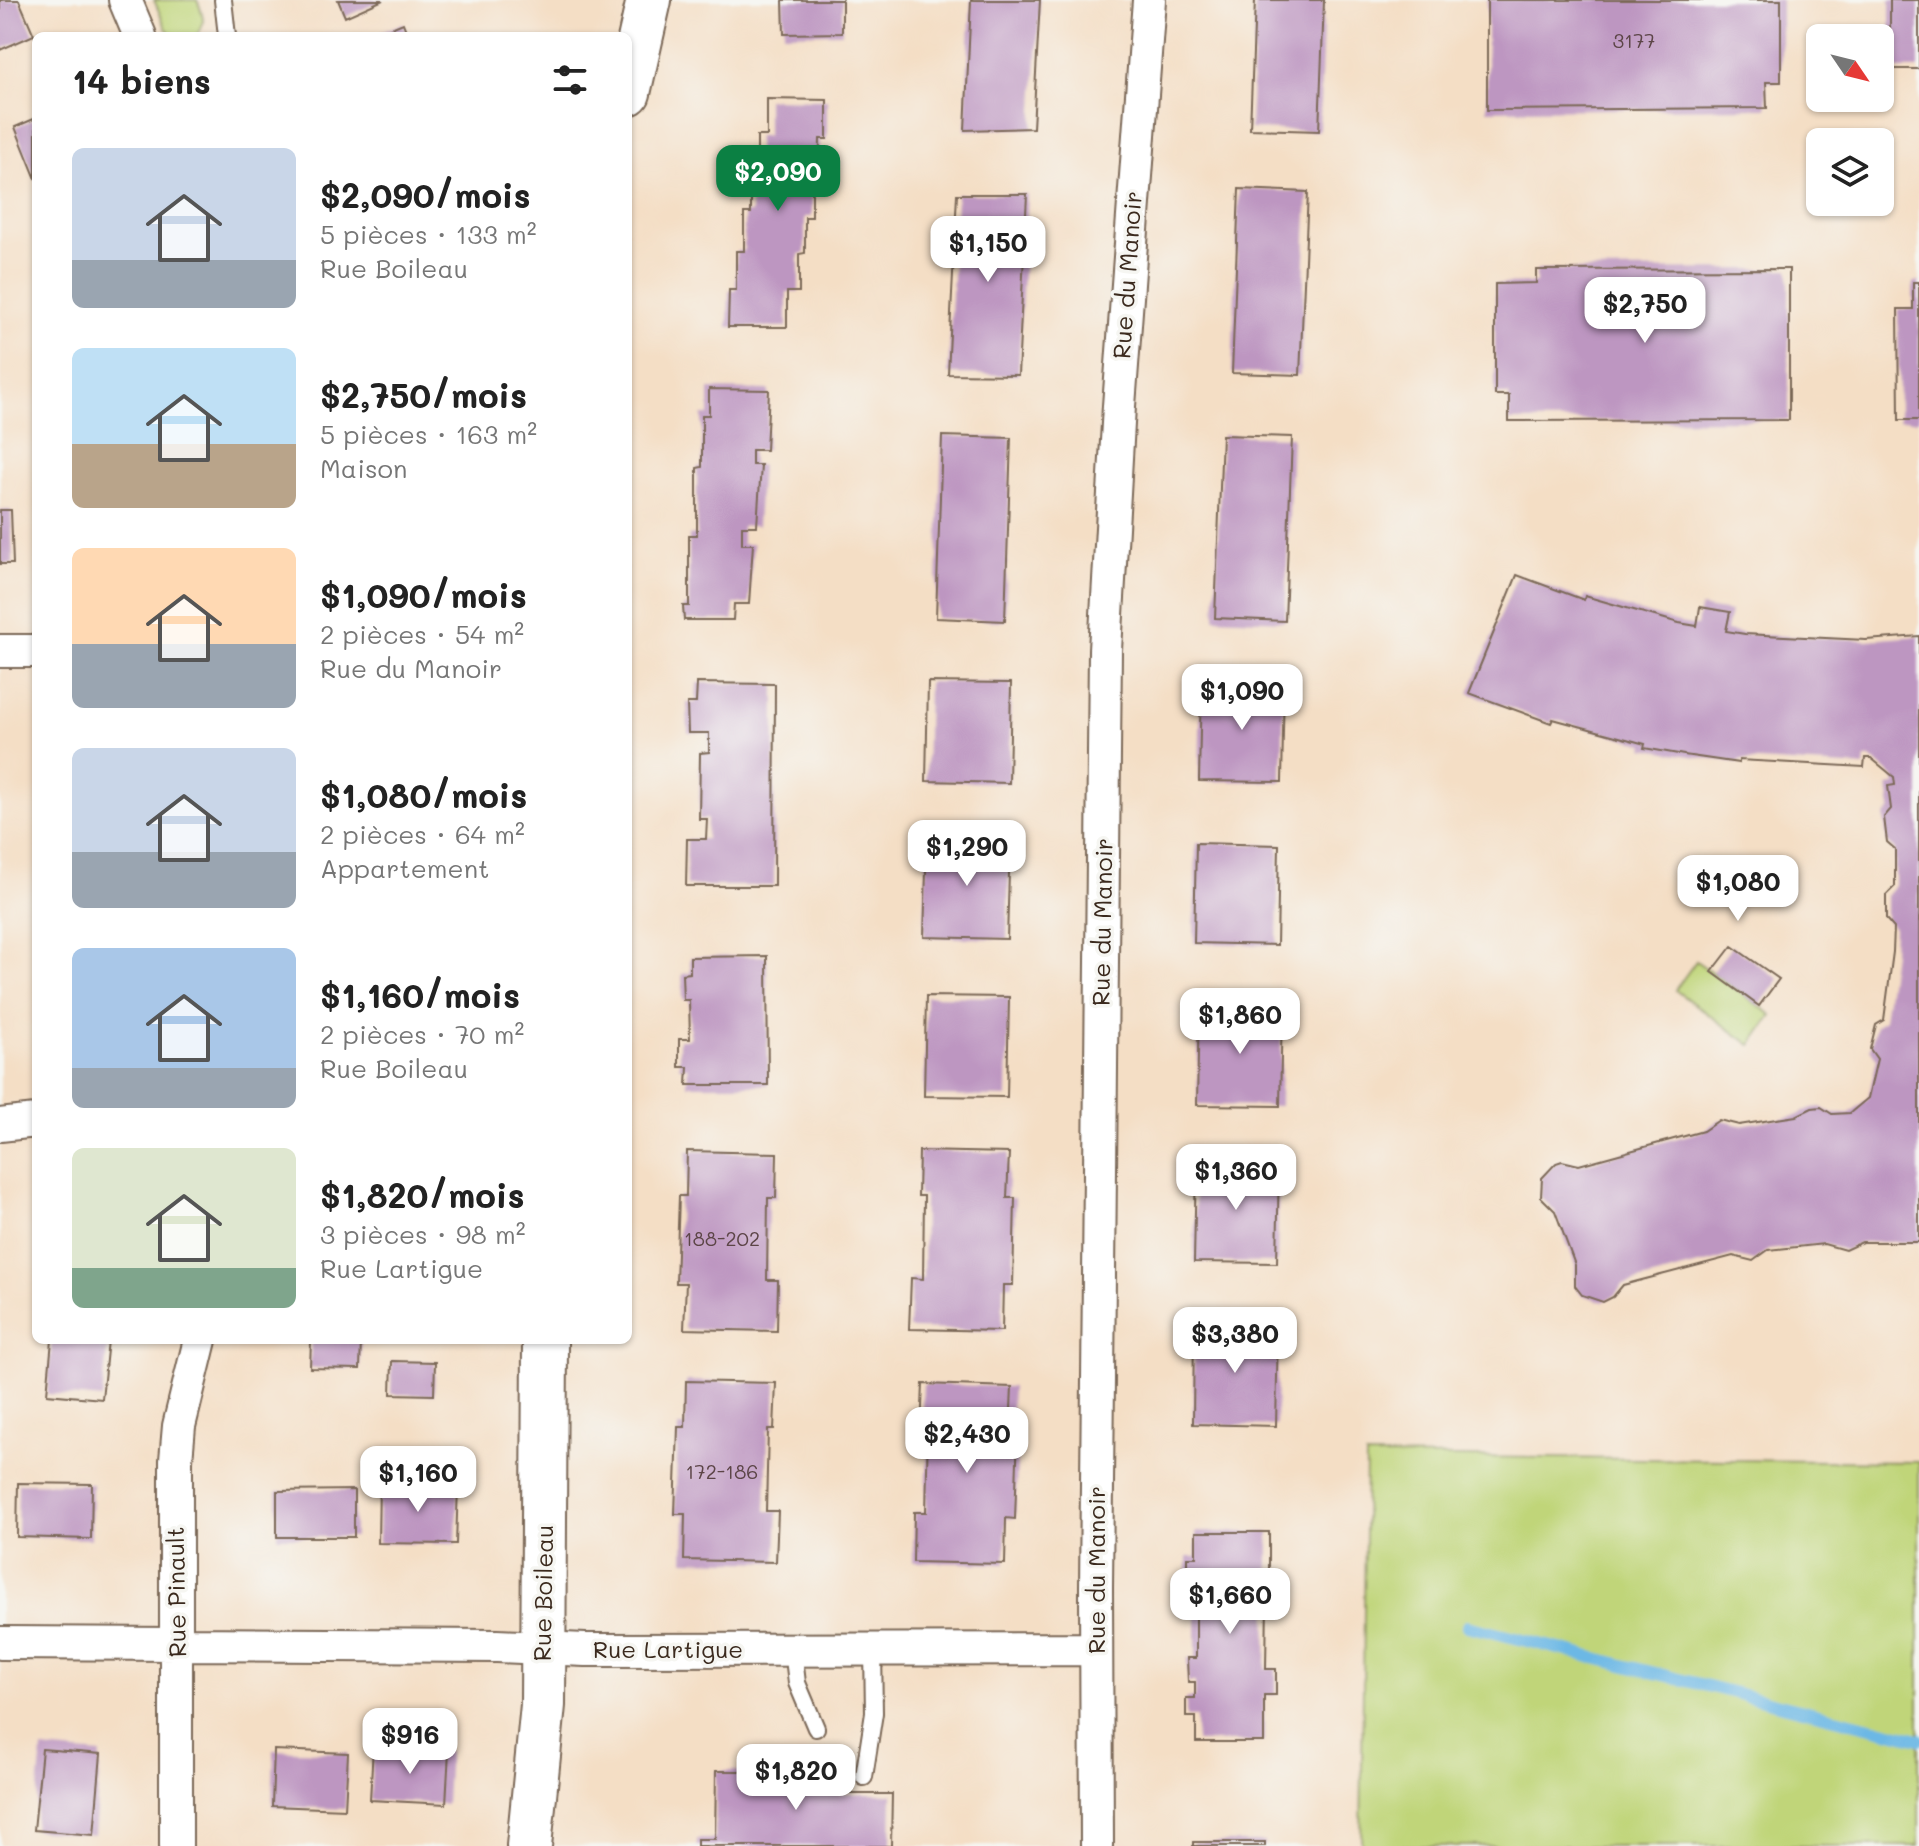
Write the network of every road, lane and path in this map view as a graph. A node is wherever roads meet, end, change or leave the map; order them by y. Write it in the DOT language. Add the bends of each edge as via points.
graph roads {
  1 [pos="125,0"];
  2 [pos="223,0"];
  3 [pos="649,0"];
  4 [pos="1149,0"];
  5 [pos="138,32"];
  6 [pos="227,32"];
  7 [pos="632,75"];
  8 [pos="0,651"];
  9 [pos="32,651"];
  10 [pos="32,1121"];
  11 [pos="0,1125"];
  12 [pos="199,1344"];
  13 [pos="545,1344"];
  14 [pos="0,1643"];
  15 [pos="178,1645"];
  16 [pos="543,1648"];
  17 [pos="1096,1649"];
  18 [pos="793,1650"];
  19 [pos="873,1650"];
  20 [pos="816,1728"];
  21 [pos="864,1777"];
  22 [pos="176,1846"];
  23 [pos="529,1846"];
  24 [pos="1097,1846"];
  1 -- 5 [label="street"];
  2 -- 6 [label="lane"];
  3 -- 7 [label="street"];
  4 -- 17 [label="street, Rue du Manoir" via="1105,650"];
  8 -- 9 [label="street"];
  10 -- 11 [label="street"];
  12 -- 15 [label="street, Rue Pinault" via="176,1460"];
  13 -- 16 [label="street, Rue Boileau"];
  14 -- 15 [label="street, Rue Lartigue"];
  15 -- 16 [label="street, Rue Lartigue"];
  15 -- 22 [label="street, Rue Pinault"];
  16 -- 18 [label="street, Rue Lartigue"];
  16 -- 23 [label="street, Rue Boileau"];
  17 -- 19 [label="street, Rue Lartigue"];
  17 -- 24 [label="street, Rue du Manoir"];
  18 -- 19 [label="street, Rue Lartigue"];
  18 -- 20 [label="lane" via="797,1683"];
  19 -- 21 [label="lane" via="874,1713"];
}
